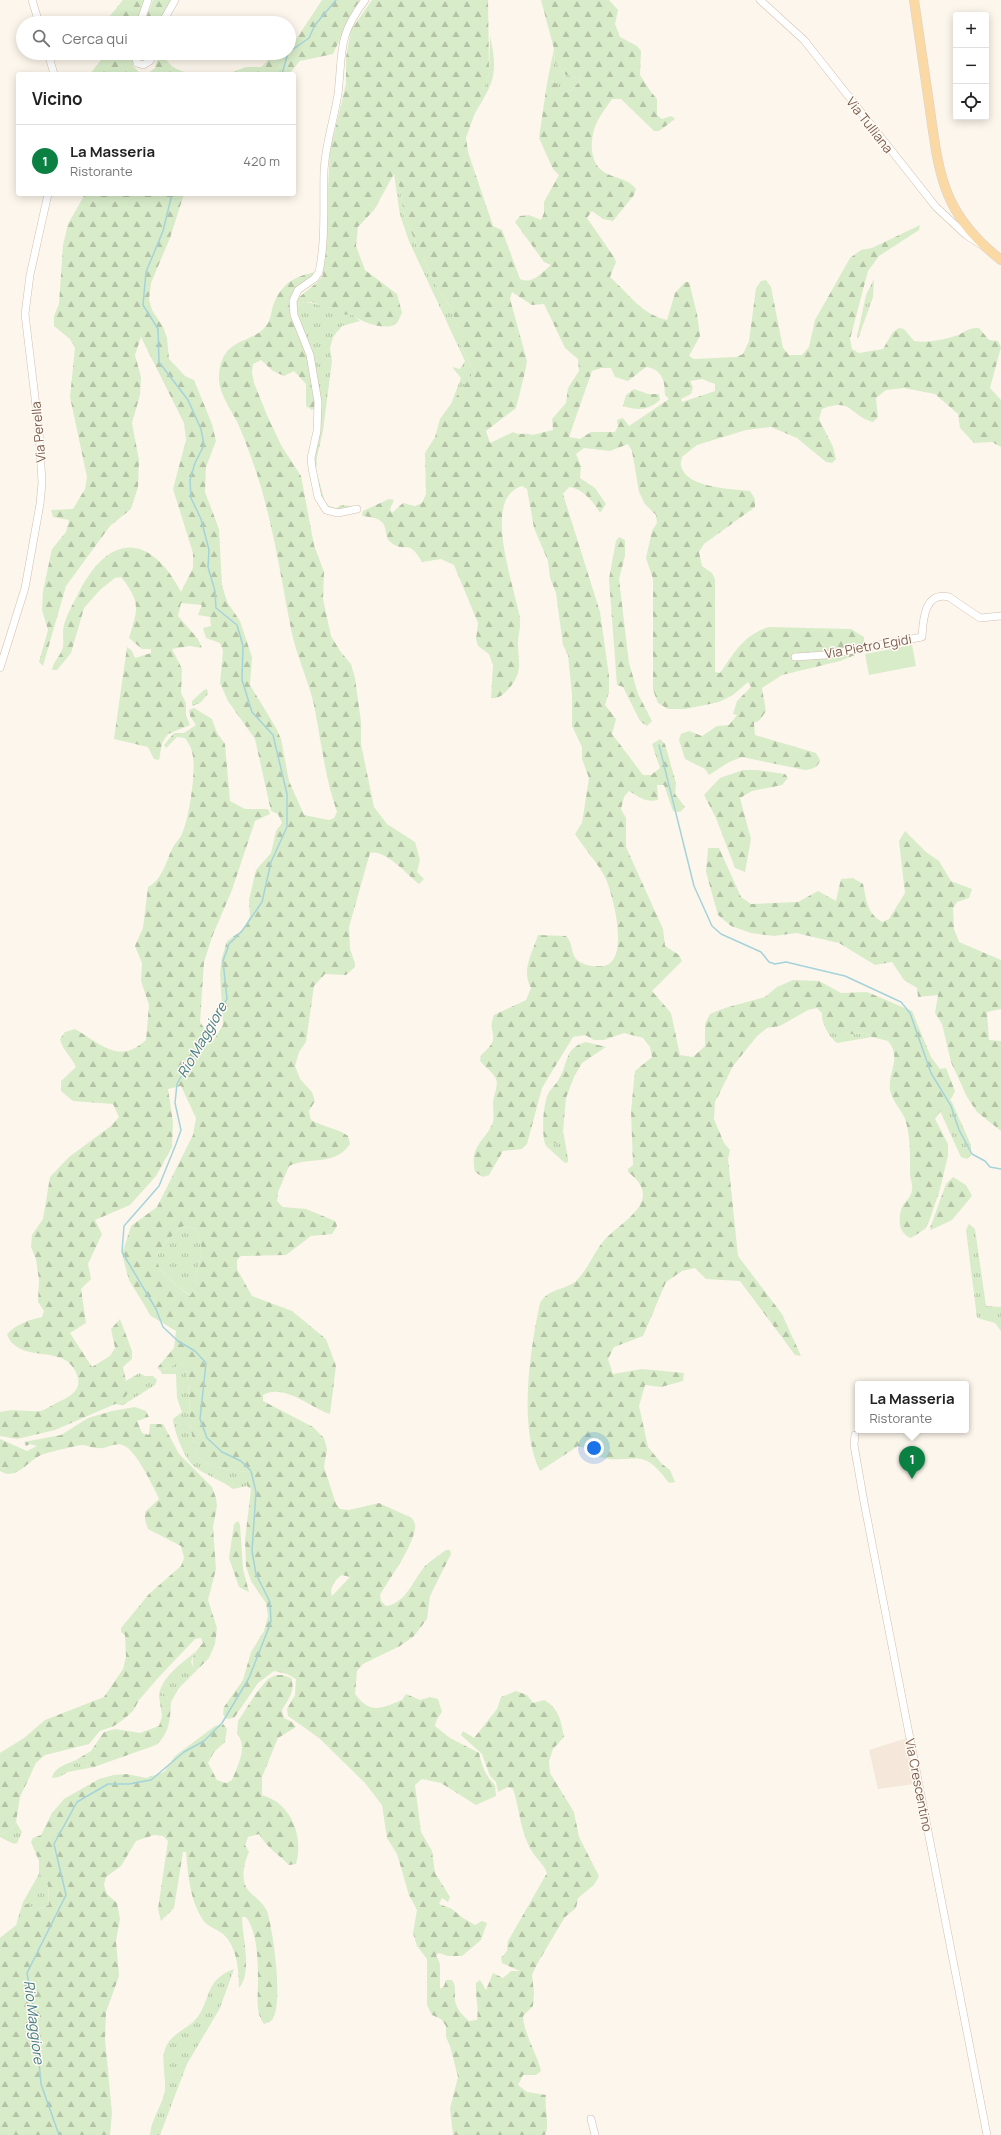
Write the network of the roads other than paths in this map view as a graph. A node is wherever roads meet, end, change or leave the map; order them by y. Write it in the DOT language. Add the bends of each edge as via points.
graph roads {
  1 [pos="32,0"];
  2 [pos="148,0"];
  3 [pos="175,0"];
  4 [pos="366,0"];
  5 [pos="760,0"];
  6 [pos="914,0"];
  7 [pos="37,16"];
  8 [pos="142,16"];
  9 [pos="166,16"];
  10 [pos="50,60"];
  11 [pos="136,60"];
  12 [pos="151,60"];
  13 [pos="53,72"];
  14 [pos="48,196"];
  15 [pos="984,246"];
  16 [pos="1001,260"];
  17 [pos="357,509"];
  18 [pos="1001,616"];
  19 [pos="795,657"];
  20 [pos="0,668"];
  21 [pos="855,1435"];
  22 [pos="591,2119"];
  23 [pos="595,2135"];
  24 [pos="987,2135"];
  1 -- 7 [label="street"];
  2 -- 8 [label="street"];
  3 -- 9 [label="street"];
  4 -- 17 [label="street" via="353,17 343,38 338,96 325,162 324,229 319,272 298,290 293,301 294,315 310,355 318,402 317,431 311,458 317,494 322,506 330,512 342,513"];
  5 -- 15 [label="street, Via Tulliana" via="804,40 936,207 969,238"];
  6 -- 15 [label="main road" via="934,140 943,182 956,212 969,231"];
  10 -- 13 [label="street"];
  11 -- 12 [label="street" via="137,63 143,65"];
  14 -- 20 [label="street, Via Perella" via="30,275 25,314 39,431 42,483 40,504 25,588"];
  15 -- 16 [label="main road"];
  18 -- 19 [label="street, Via Pietro Egidi" via="980,618 949,597 943,596 932,600 927,606 922,637"];
  21 -- 24 [label="street, Via Crescentino" via="854,1444 866,1516"];
  22 -- 23 [label="street"];
}
